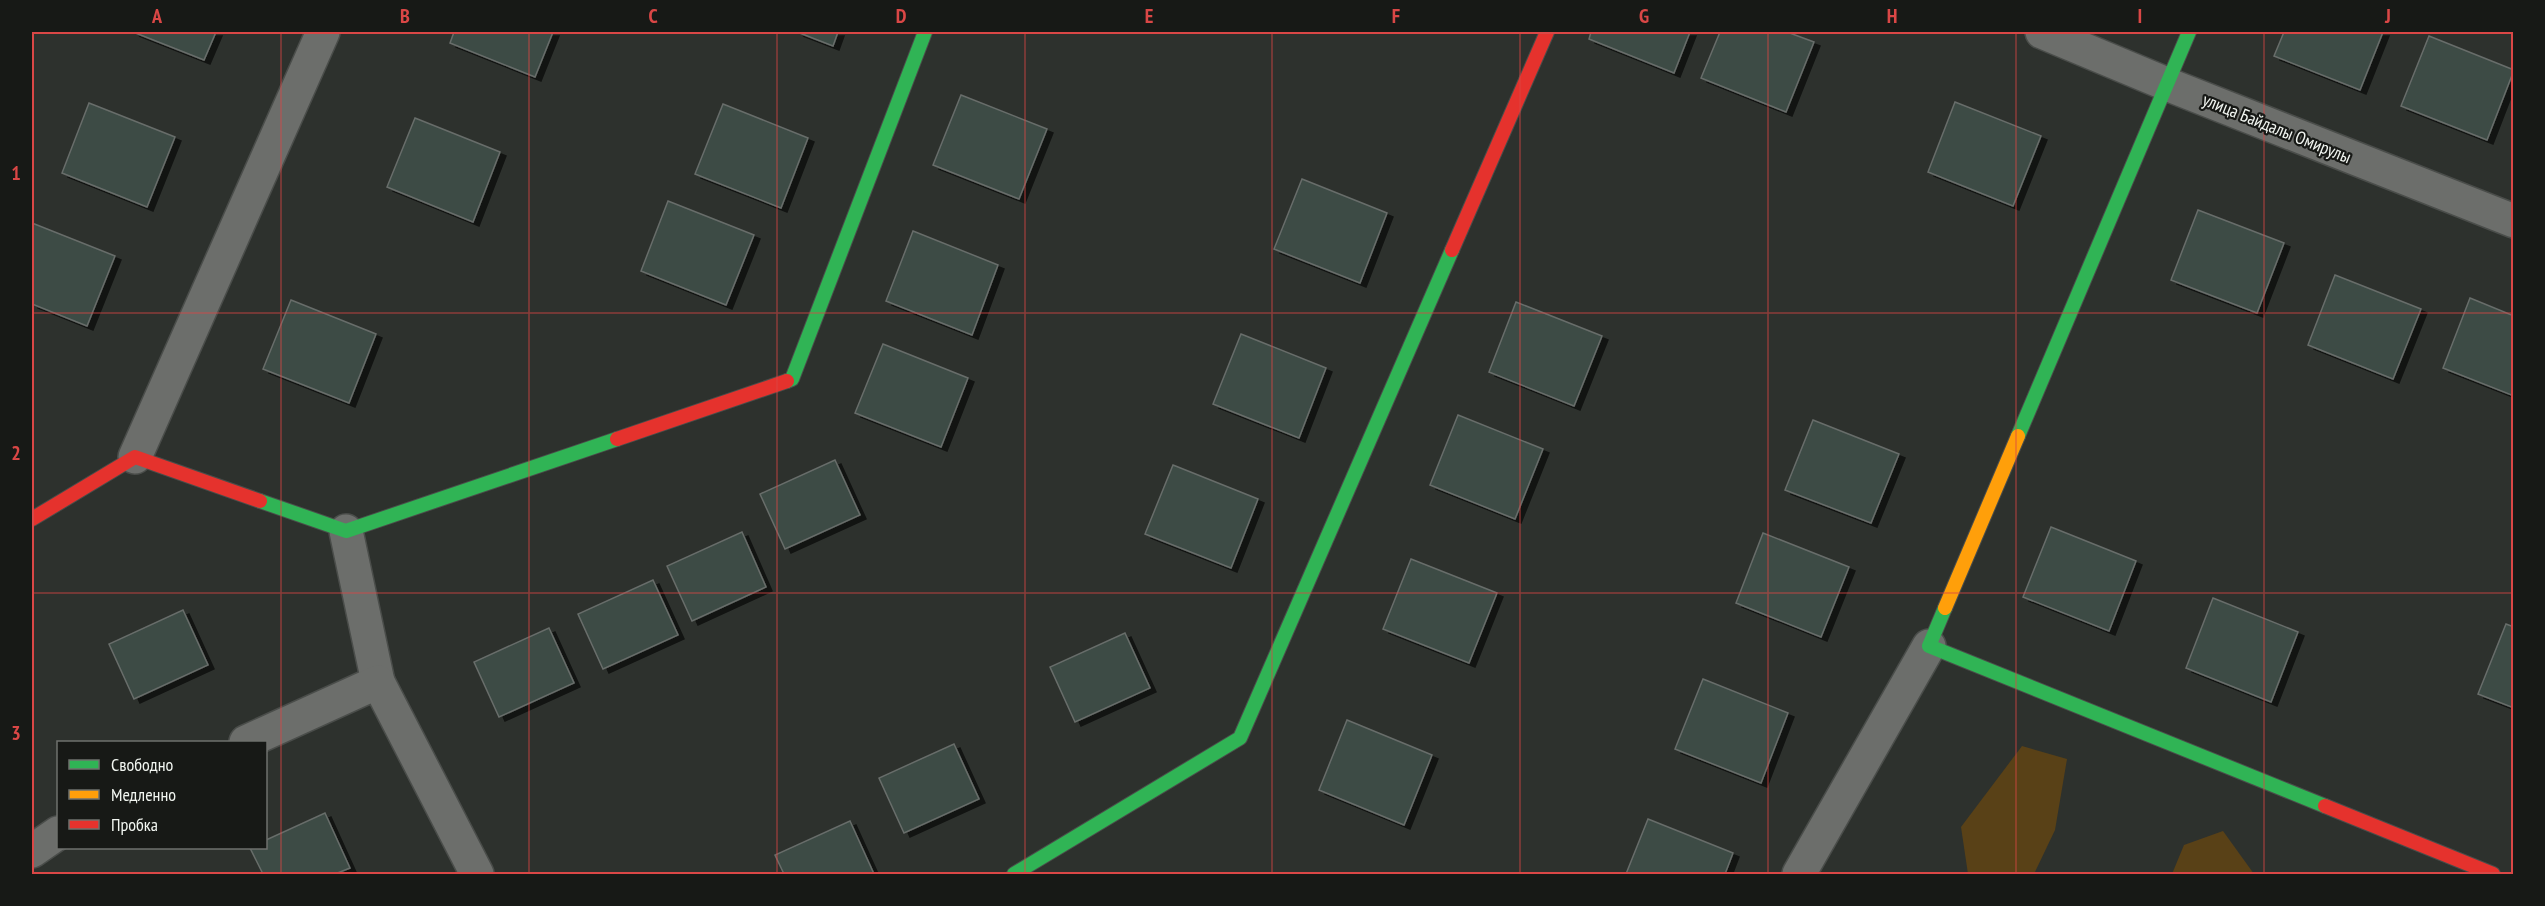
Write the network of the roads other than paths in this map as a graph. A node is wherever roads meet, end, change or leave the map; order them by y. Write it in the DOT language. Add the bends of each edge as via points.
graph roads {
  1 [pos="322,32"];
  2 [pos="925,32"];
  3 [pos="1547,32"];
  4 [pos="2043,32"];
  5 [pos="2189,32"];
  6 [pos="2169,85"];
  7 [pos="2514,221"];
  8 [pos="135,457"];
  9 [pos="32,519"];
  10 [pos="346,531"];
  11 [pos="1929,646"];
  12 [pos="378,682"];
  13 [pos="248,741"];
  14 [pos="57,834"];
  15 [pos="32,851"];
  16 [pos="477,874"];
  17 [pos="1014,874"];
  18 [pos="1799,874"];
  19 [pos="2493,874"];
  1 -- 8 [label="street"];
  2 -- 10 [label="street" via="792,379"];
  3 -- 17 [label="street" via="1240,738"];
  4 -- 6 [label="street, улица Байдалы Омирулы"];
  5 -- 6 [label="street"];
  6 -- 7 [label="street, улица Байдалы Омирулы"];
  6 -- 11 [label="street"];
  8 -- 9 [label="street"];
  8 -- 10 [label="street"];
  10 -- 12 [label="street"];
  11 -- 18 [label="street"];
  11 -- 19 [label="street"];
  12 -- 13 [label="street"];
  12 -- 16 [label="street"];
  14 -- 15 [label="street"];
}
